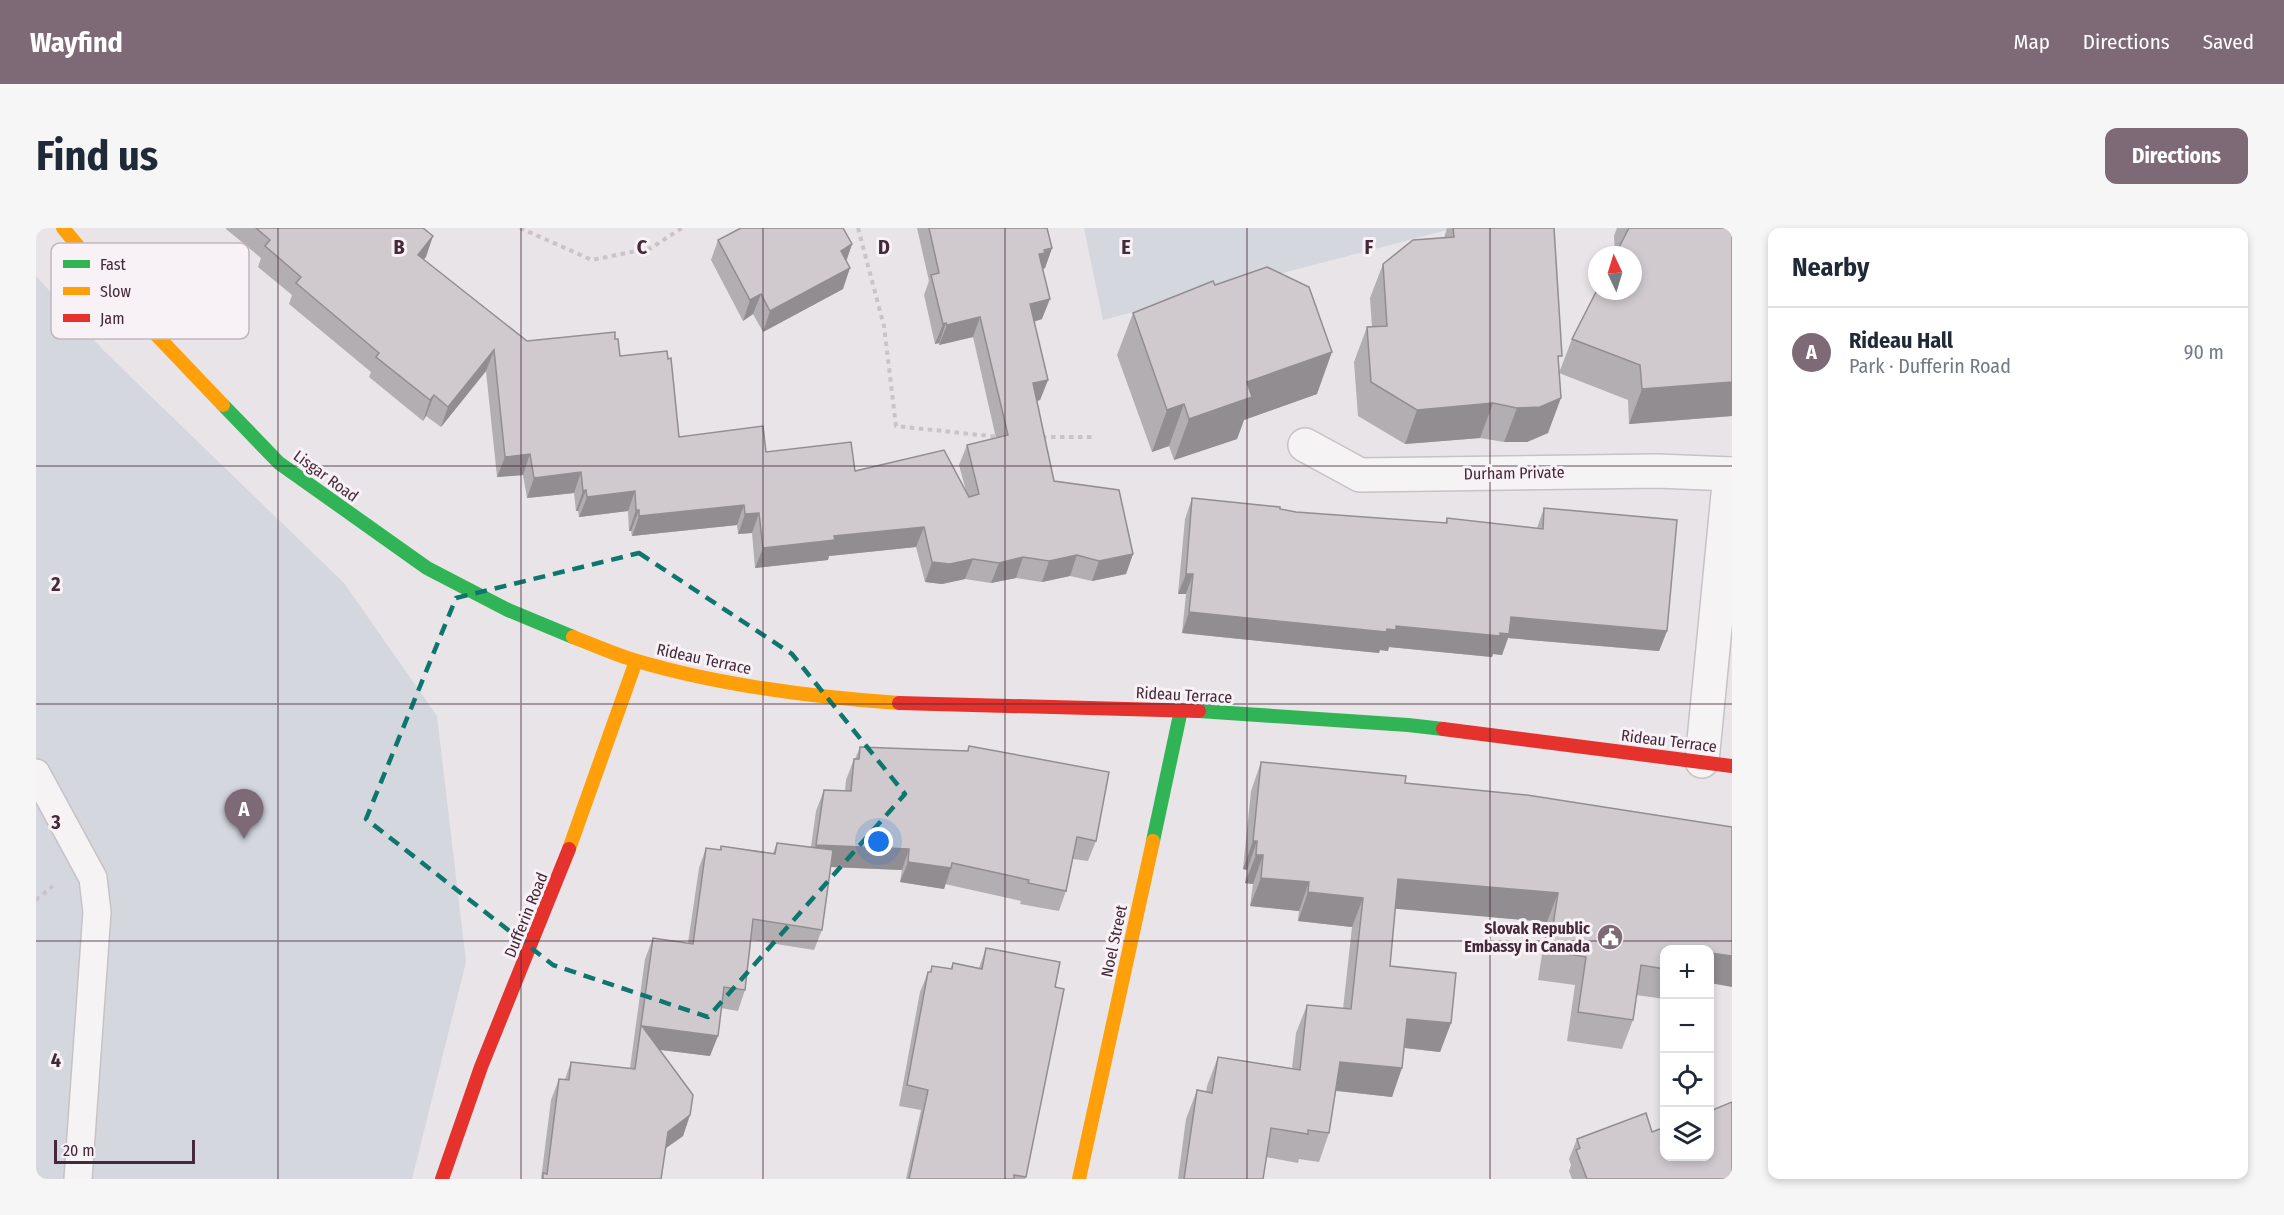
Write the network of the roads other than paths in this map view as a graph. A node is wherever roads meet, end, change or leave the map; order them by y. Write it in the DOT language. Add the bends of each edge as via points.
graph roads {
  1 [pos="63,228"];
  2 [pos="75,243"];
  3 [pos="160,339"];
  4 [pos="1305,445"];
  5 [pos="1731,474"];
  6 [pos="636,661"];
  7 [pos="1181,710"];
  8 [pos="1717,763"];
  9 [pos="36,773"];
  10 [pos="78,1179"];
  11 [pos="442,1179"];
  12 [pos="1079,1179"];
  1 -- 2 [label="street, Lisgar Road"];
  3 -- 6 [label="street, Lisgar Road" via="279,463 427,568 508,610"];
  4 -- 5 [label="street, Durham Private" via="1360,475 1657,471"];
  5 -- 8 [label="street, Durham Private"];
  6 -- 7 [label="street, Rideau Terrace" via="712,680 849,700"];
  6 -- 11 [label="street, Dufferin Road" via="561,872 481,1067"];
  7 -- 8 [label="street, Rideau Terrace" via="1408,725"];
  7 -- 12 [label="street, Noel Street"];
  9 -- 10 [label="lane" via="93,878 95,890 97,912"];
}
